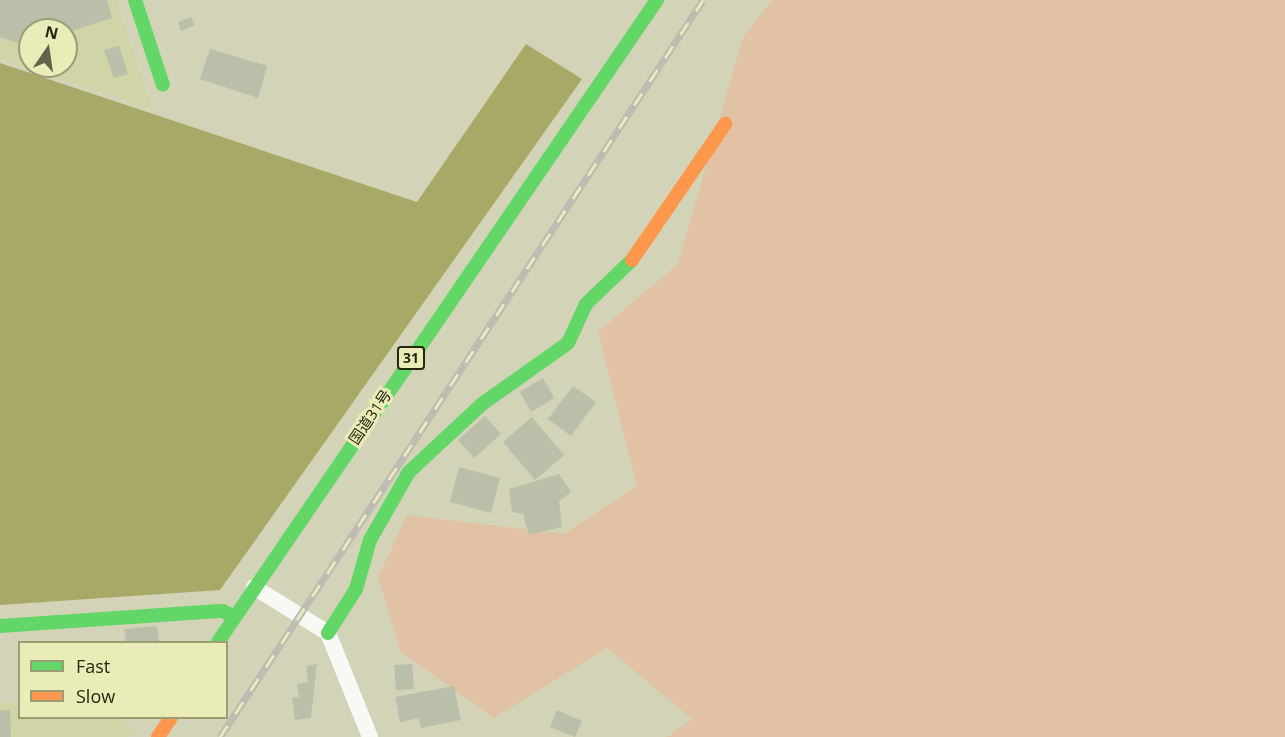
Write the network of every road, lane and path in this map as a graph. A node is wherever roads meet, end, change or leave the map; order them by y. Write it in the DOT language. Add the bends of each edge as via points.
graph roads {
  1 [pos="135,0"];
  2 [pos="649,0"];
  3 [pos="657,0"];
  4 [pos="605,74"];
  5 [pos="164,85"];
  6 [pos="725,124"];
  7 [pos="254,587"];
  8 [pos="234,616"];
  9 [pos="0,626"];
  10 [pos="328,633"];
  11 [pos="219,641"];
  12 [pos="170,719"];
  13 [pos="158,737"];
  14 [pos="370,737"];
  1 -- 5 [label="main road"];
  2 -- 4 [label="main road, 国道31号 / 31"];
  3 -- 4 [label="main road, 国道31号 / 31"];
  4 -- 7 [label="main road, 国道31号 / 31"];
  6 -- 10 [label="main road" via="629,265 586,304 568,343 482,404 409,472 370,540 356,589"];
  7 -- 8 [label="main road, 国道31号 / 31"];
  7 -- 10 [label="street"];
  8 -- 9 [label="main road" via="222,611"];
  8 -- 11 [label="main road, 国道31号 / 31"];
  10 -- 14 [label="street"];
  12 -- 13 [label="main road"];
}
